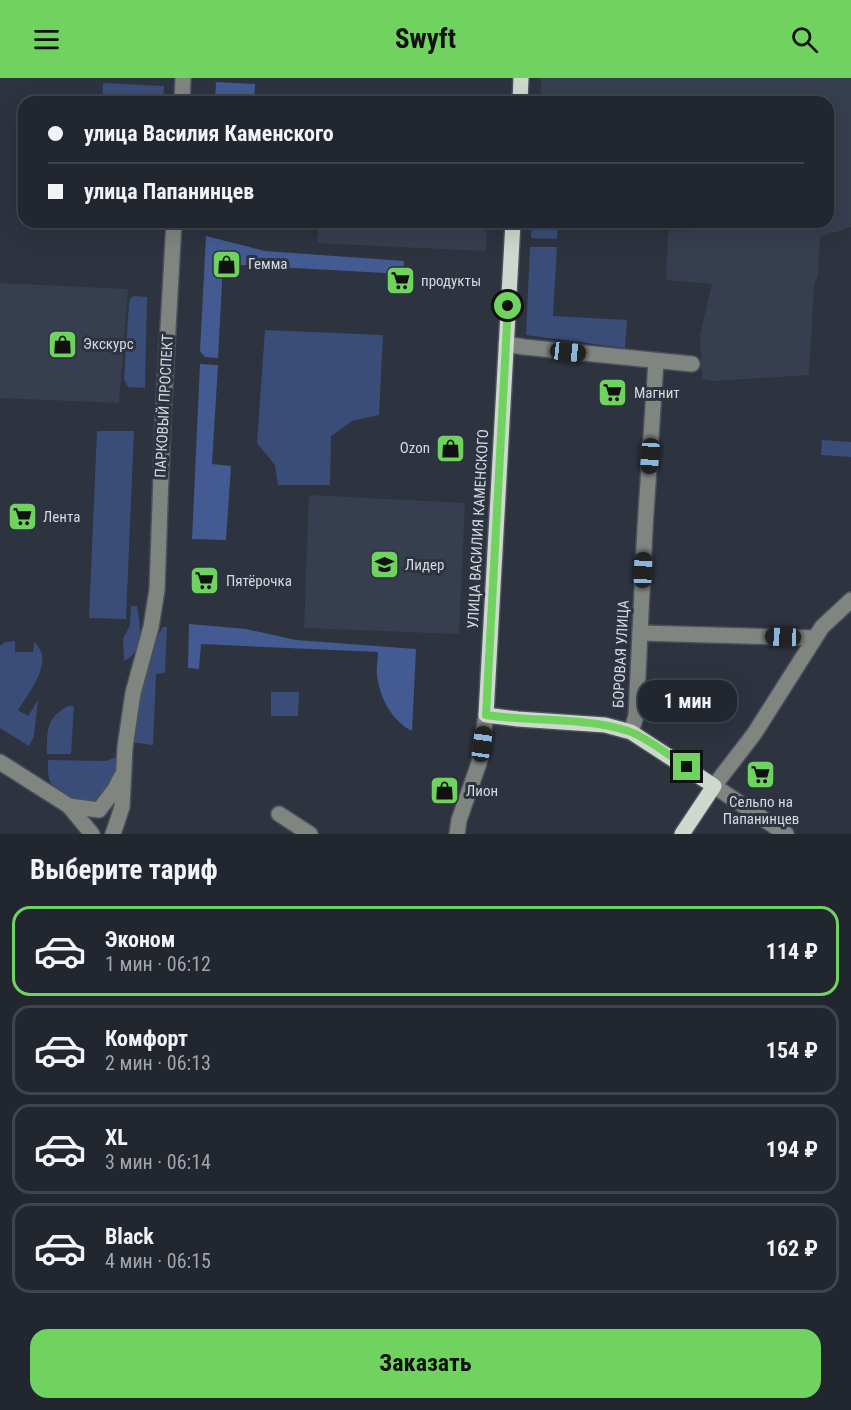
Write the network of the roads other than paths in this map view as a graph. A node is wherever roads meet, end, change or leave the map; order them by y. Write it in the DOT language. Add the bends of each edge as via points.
graph roads {
  1 [pos="183,78"];
  2 [pos="521,78"];
  3 [pos="182,96"];
  4 [pos="520,96"];
  5 [pos="174,228"];
  6 [pos="513,228"];
  7 [pos="506,344"];
  8 [pos="656,361"];
  9 [pos="692,364"];
  10 [pos="851,600"];
  11 [pos="640,633"];
  12 [pos="814,638"];
  13 [pos="486,715"];
  14 [pos="631,732"];
  15 [pos="0,762"];
  16 [pos="123,772"];
  17 [pos="714,786"];
  18 [pos="69,806"];
  19 [pos="99,810"];
  20 [pos="279,814"];
  21 [pos="116,830"];
  22 [pos="91,833"];
  23 [pos="310,834"];
  24 [pos="457,834"];
  25 [pos="682,834"];
  26 [pos="786,834"];
  1 -- 3 [label="street"];
  2 -- 4 [label="main road"];
  5 -- 16 [label="street, ПАРКОВЫЙ ПРОСПЕКТ" via="157,590 133,693"];
  6 -- 7 [label="main road, УЛИЦА ВАСИЛИЯ КАМЕНСКОГО"];
  7 -- 8 [label="street"];
  7 -- 13 [label="main road, УЛИЦА ВАСИЛИЯ КАМЕНСКОГО"];
  8 -- 9 [label="street"];
  8 -- 11 [label="street, БОРОВАЯ УЛИЦА"];
  10 -- 12 [label="street"];
  11 -- 12 [label="street"];
  11 -- 14 [label="street, БОРОВАЯ УЛИЦА" via="636,716"];
  12 -- 17 [label="street" via="754,734"];
  13 -- 14 [label="main road" via="605,725"];
  13 -- 24 [label="street, УЛИЦА ВАСИЛИЯ КАМЕНСКОГО" via="479,763"];
  14 -- 17 [label="main road"];
  15 -- 18 [label="street"];
  16 -- 19 [label="street"];
  16 -- 21 [label="street, ПАРКОВЫЙ ПРОСПЕКТ" via="122,807"];
  17 -- 25 [label="main road"];
  17 -- 26 [label="street"];
  18 -- 19 [label="street"];
  18 -- 22 [label="street"];
  19 -- 21 [label="street" via="116,819"];
  19 -- 22 [label="street" via="89,819"];
  20 -- 23 [label="street"];
}
